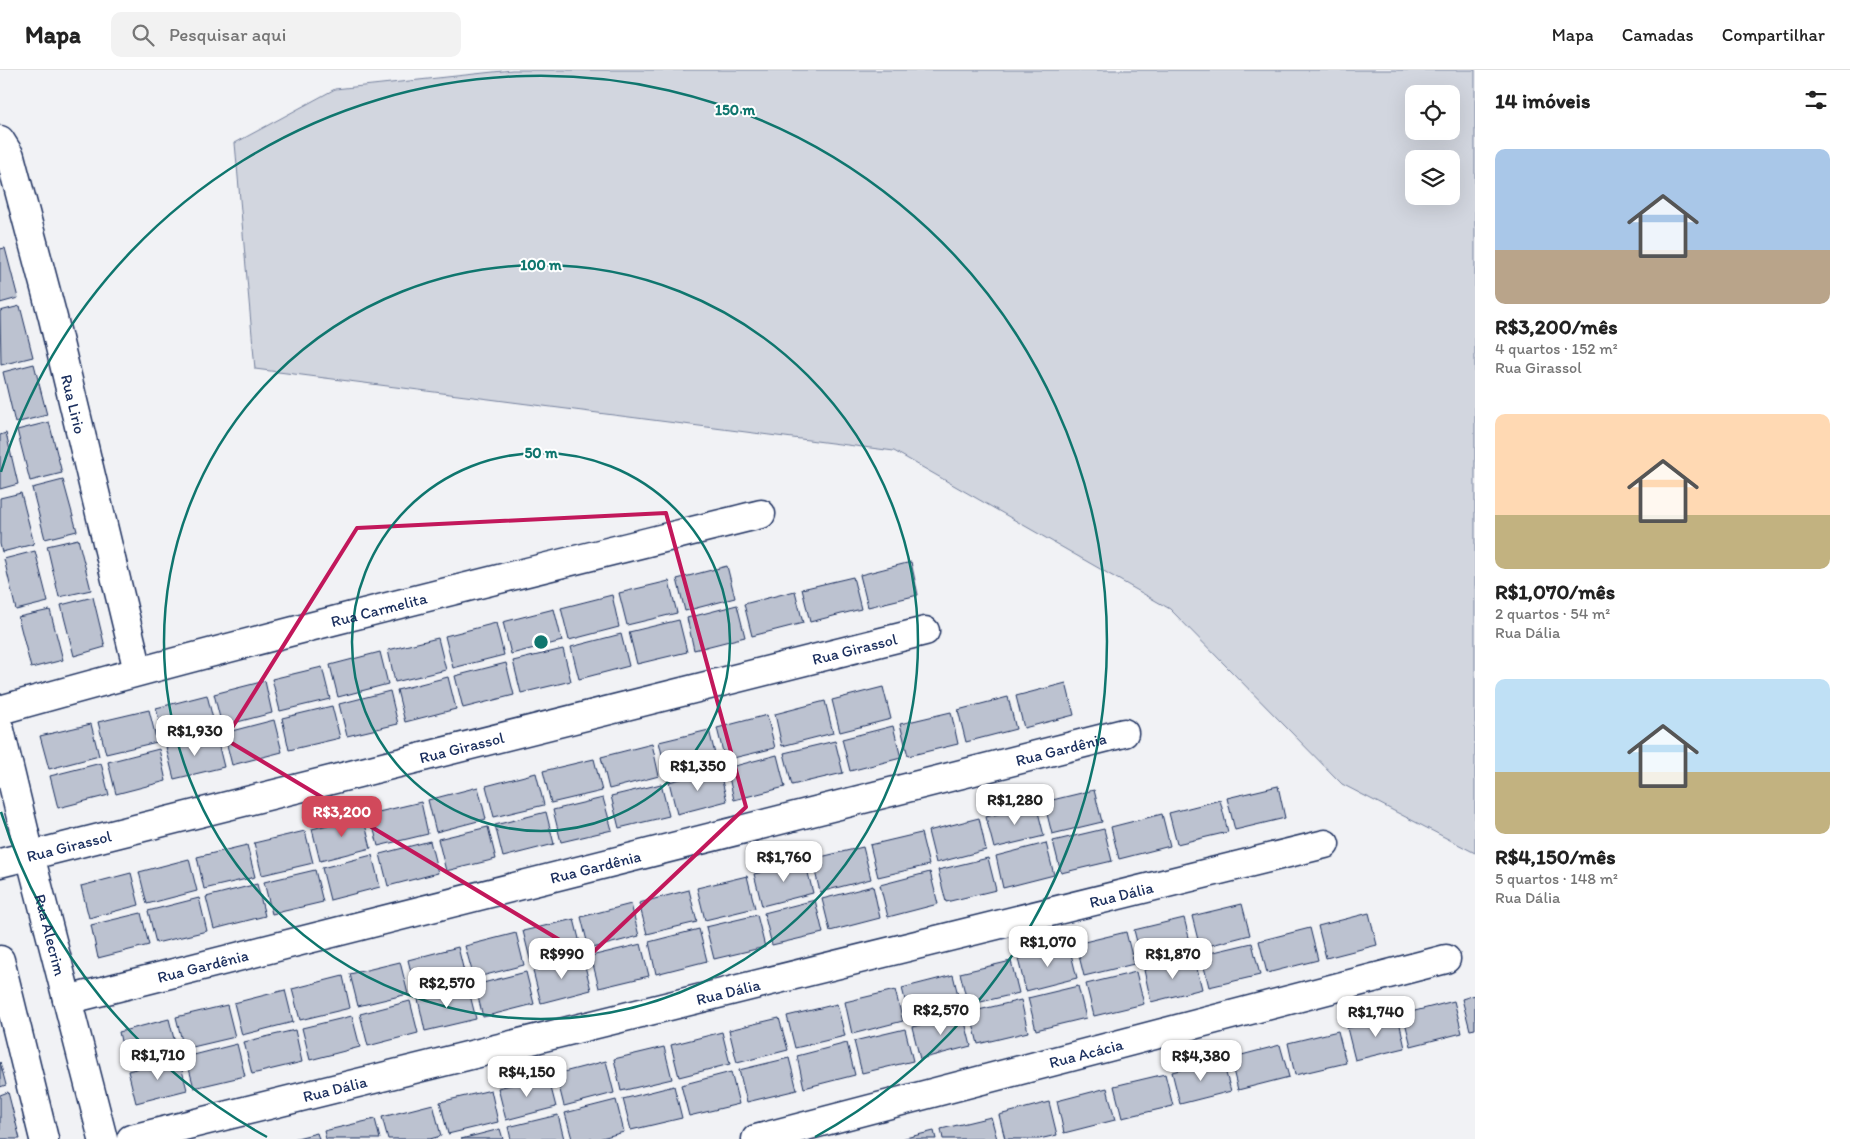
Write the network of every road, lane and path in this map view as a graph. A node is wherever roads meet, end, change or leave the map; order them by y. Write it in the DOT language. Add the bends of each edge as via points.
graph roads {
  1 [pos="0,140"];
  2 [pos="761,514"];
  3 [pos="925,630"];
  4 [pos="138,671"];
  5 [pos="0,710"];
  6 [pos="0,730"];
  7 [pos="1124,733"];
  8 [pos="1325,844"];
  9 [pos="30,855"];
  10 [pos="0,863"];
  11 [pos="1446,959"];
  12 [pos="0,960"];
  13 [pos="67,1000"];
  14 [pos="44,1139"];
  15 [pos="103,1139"];
  16 [pos="131,1139"];
  17 [pos="756,1139"];
  1 -- 4 [label="street, Rua Lirio" via="10,156 53,318"];
  2 -- 4 [label="street, Rua Carmelita"];
  3 -- 9 [label="street, Rua Girassol"];
  4 -- 5 [label="street, Rua Carmelita"];
  6 -- 9 [label="street, Rua Alecrim"];
  7 -- 13 [label="street, Rua Gardênia"];
  8 -- 16 [label="street, Rua Dália"];
  9 -- 10 [label="street, Rua Girassol"];
  9 -- 13 [label="street, Rua Alecrim"];
  11 -- 17 [label="street, Rua Acácia"];
  12 -- 14 [label="street"];
  13 -- 15 [label="street, Rua Alecrim"];
}
